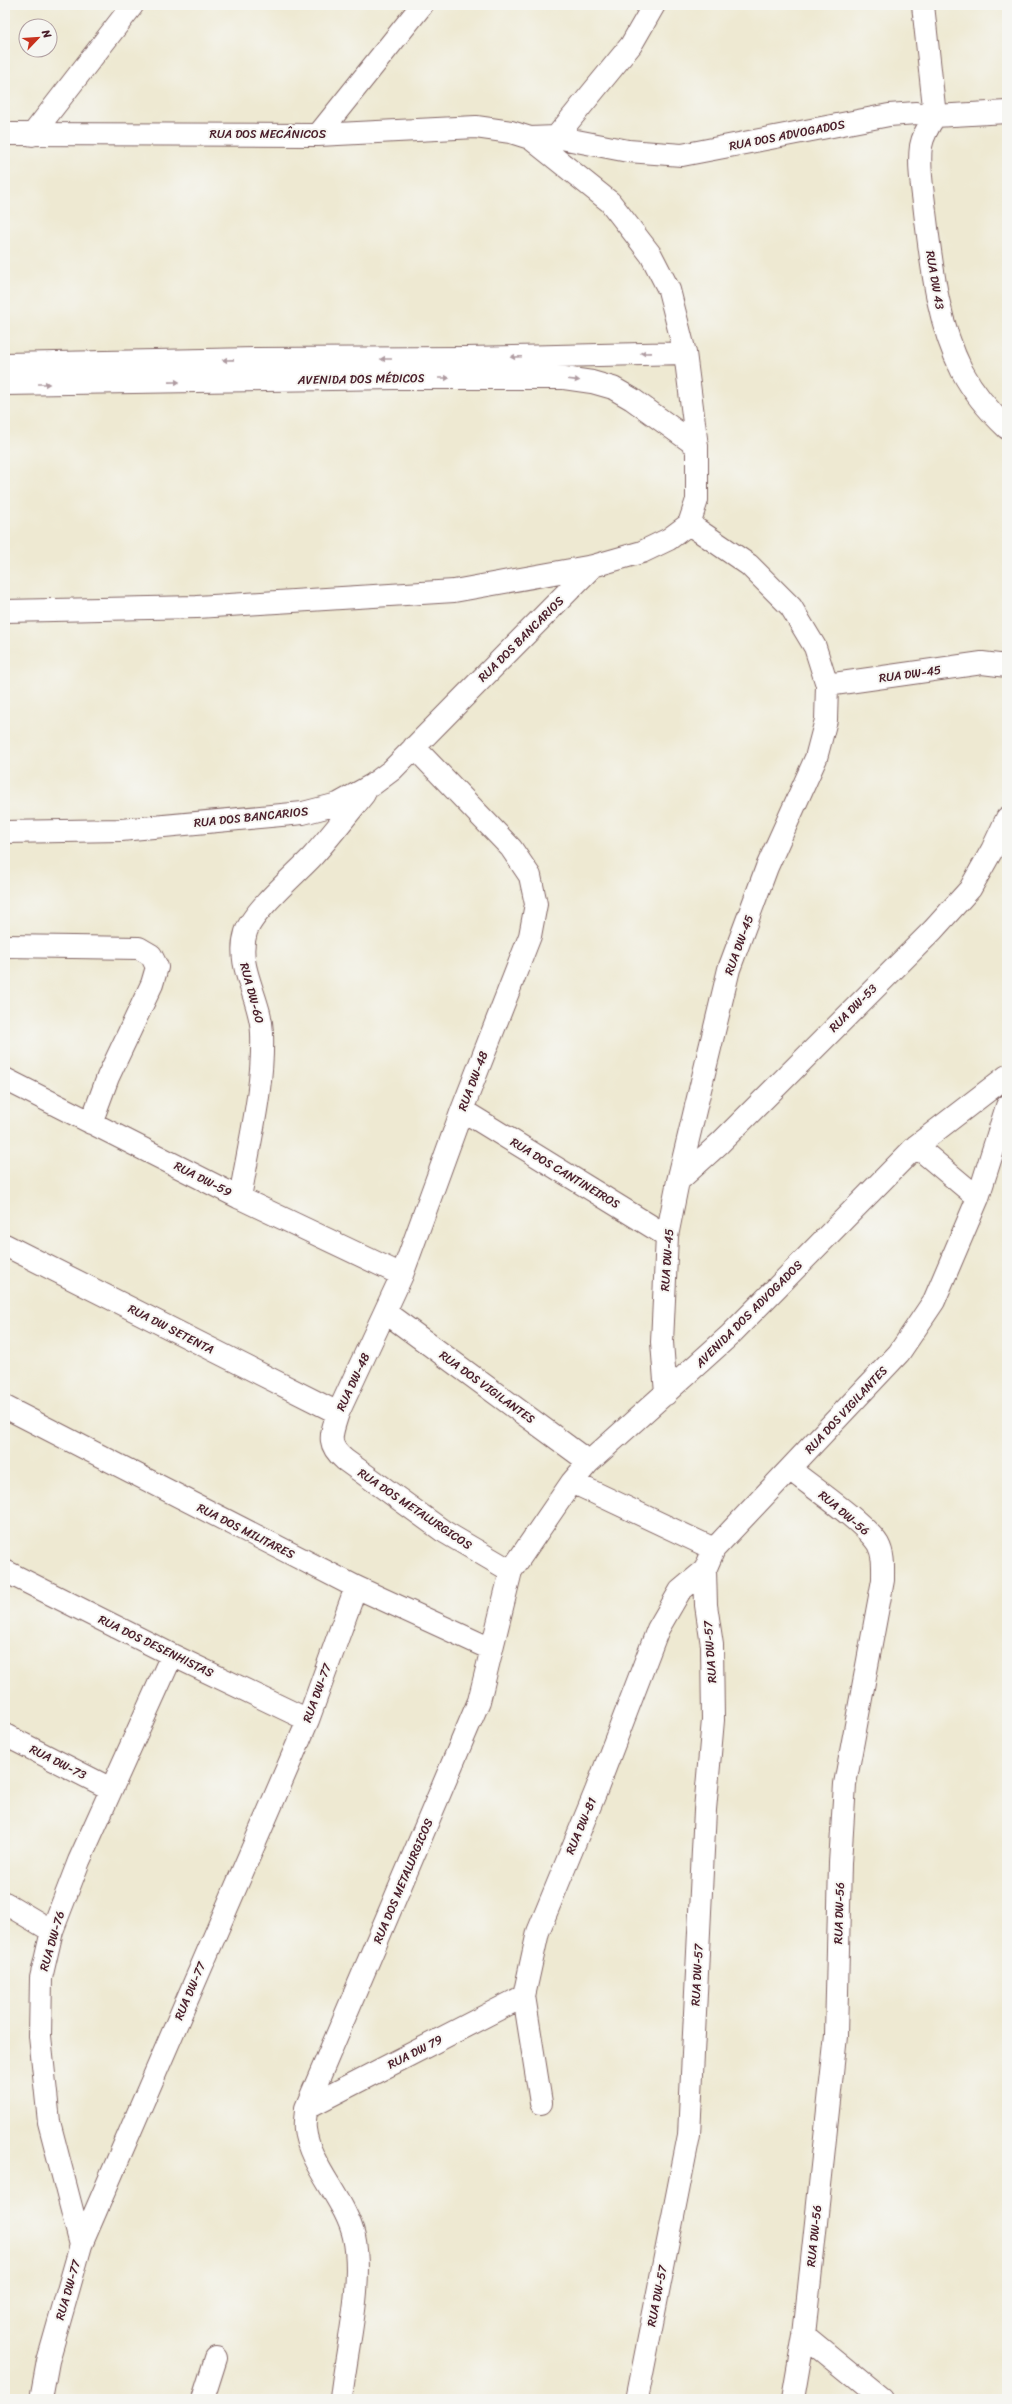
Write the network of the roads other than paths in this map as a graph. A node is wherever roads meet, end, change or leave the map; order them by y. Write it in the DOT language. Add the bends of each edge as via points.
graph roads {
  1 [pos="422,5"];
  2 [pos="654,5"];
  3 [pos="923,5"];
  4 [pos="132,6"];
  5 [pos="1007,112"];
  6 [pos="935,116"];
  7 [pos="5,134"];
  8 [pos="32,135"];
  9 [pos="318,135"];
  10 [pos="530,138"];
  11 [pos="556,138"];
  12 [pos="685,353"];
  13 [pos="255,359"];
  14 [pos="5,364"];
  15 [pos="467,368"];
  16 [pos="255,380"];
  17 [pos="5,384"];
  18 [pos="1007,428"];
  19 [pos="697,446"];
  20 [pos="689,524"];
  21 [pos="593,566"];
  22 [pos="5,611"];
  23 [pos="1007,666"];
  24 [pos="827,685"];
  25 [pos="414,747"];
  26 [pos="372,785"];
  27 [pos="1007,818"];
  28 [pos="5,832"];
  29 [pos="5,946"];
  30 [pos="1007,1076"];
  31 [pos="5,1079"];
  32 [pos="1007,1106"];
  33 [pos="462,1110"];
  34 [pos="91,1123"];
  35 [pos="916,1146"];
  36 [pos="678,1181"];
  37 [pos="240,1198"];
  38 [pos="978,1198"];
  39 [pos="667,1236"];
  40 [pos="5,1245"];
  41 [pos="402,1275"];
  42 [pos="385,1312"];
  43 [pos="666,1394"];
  44 [pos="5,1407"];
  45 [pos="338,1413"];
  46 [pos="332,1445"];
  47 [pos="588,1462"];
  48 [pos="791,1470"];
  49 [pos="572,1482"];
  50 [pos="714,1549"];
  51 [pos="705,1570"];
  52 [pos="5,1571"];
  53 [pos="511,1571"];
  54 [pos="356,1587"];
  55 [pos="491,1649"];
  56 [pos="172,1655"];
  57 [pos="308,1720"];
  58 [pos="5,1735"];
  59 [pos="111,1789"];
  60 [pos="5,1903"];
  61 [pos="52,1931"];
  62 [pos="524,1996"];
  63 [pos="541,2102"];
  64 [pos="306,2108"];
  65 [pos="81,2245"];
  66 [pos="804,2335"];
  67 [pos="216,2358"];
  68 [pos="41,2399"];
  69 [pos="203,2399"];
  70 [pos="341,2399"];
  71 [pos="637,2399"];
  72 [pos="793,2399"];
  73 [pos="882,2399"];
  1 -- 9 [label="street"];
  2 -- 11 [label="street" via="631,45"];
  3 -- 6 [label="street"];
  4 -- 8 [label="street"];
  5 -- 6 [label="street, RUA DOS ADVOGADOS"];
  6 -- 11 [label="street, RUA DOS ADVOGADOS" via="916,113 889,115 682,155 628,151"];
  6 -- 18 [label="street, RUA DW 43" via="925,131 921,146 920,173 934,280 944,328 963,372 992,414"];
  7 -- 8 [label="street, RUA DOS MECÂNICOS"];
  8 -- 9 [label="street, RUA DOS MECÂNICOS"];
  9 -- 10 [label="street, RUA DOS MECÂNICOS" via="476,127 511,132"];
  10 -- 11 [label="street, RUA DOS ADVOGADOS"];
  10 -- 12 [label="street" via="610,202 651,255 669,290"];
  12 -- 15 [label="street, AVENIDA DOS MÉDICOS, one-way"];
  12 -- 19 [label="street"];
  13 -- 14 [label="street, AVENIDA DOS MÉDICOS, one-way"];
  15 -- 13 [label="street, AVENIDA DOS MÉDICOS, one-way"];
  13 -- 16 [label="street"];
  16 -- 15 [label="street, AVENIDA DOS MÉDICOS, one-way"];
  15 -- 19 [label="street, AVENIDA DOS MÉDICOS, one-way" via="564,378 612,388 632,399"];
  17 -- 16 [label="street, AVENIDA DOS MÉDICOS, one-way"];
  19 -- 20 [label="street" via="697,500"];
  20 -- 21 [label="street" via="669,540 642,552"];
  20 -- 24 [label="street" via="749,566 791,607 815,647"];
  21 -- 22 [label="street" via="454,591 198,607"];
  21 -- 25 [label="street, RUA DOS BANCARIOS"];
  23 -- 24 [label="street, RUA DW-45" via="982,663"];
  24 -- 36 [label="street, RUA DW-45" via="826,720 816,758 767,867 729,969"];
  25 -- 26 [label="street, RUA DOS BANCARIOS" via="392,770"];
  25 -- 33 [label="street, RUA DW-48" via="511,848 530,876 536,904 530,936"];
  26 -- 28 [label="street, RUA DOS BANCARIOS" via="338,804 303,813 121,830"];
  26 -- 37 [label="street, RUA DW-60" via="312,856 262,909 246,931 242,959 255,995 262,1031 262,1065"];
  27 -- 36 [label="street, RUA DW-53" via="970,889 731,1132"];
  29 -- 34 [label="street" via="139,948 151,955 157,967 152,984 108,1077"];
  30 -- 35 [label="street, AVENIDA DOS ADVOGADOS"];
  31 -- 34 [label="street, RUA DW-59"];
  32 -- 38 [label="street, RUA DOS VIGILANTES"];
  33 -- 39 [label="street, RUA DOS CANTINEIROS"];
  33 -- 41 [label="street, RUA DW-48"];
  34 -- 37 [label="street, RUA DW-59"];
  35 -- 38 [label="street"];
  35 -- 43 [label="street, AVENIDA DOS ADVOGADOS" via="730,1335"];
  36 -- 39 [label="street, RUA DW-45"];
  37 -- 41 [label="street, RUA DW-59"];
  38 -- 48 [label="street, RUA DOS VIGILANTES" via="934,1301 899,1353"];
  39 -- 43 [label="street, RUA DW-45" via="662,1342"];
  40 -- 45 [label="street, RUA DW SETENTA"];
  41 -- 42 [label="street, RUA DW-48"];
  42 -- 45 [label="street, RUA DW-48"];
  42 -- 47 [label="street, RUA DOS VIGILANTES"];
  43 -- 47 [label="street, AVENIDA DOS ADVOGADOS"];
  44 -- 54 [label="street, RUA DOS MILITARES"];
  45 -- 46 [label="street, RUA DW-48" via="331,1435"];
  46 -- 53 [label="street, RUA DOS METALURGICOS" via="337,1454 443,1531"];
  47 -- 49 [label="street, AVENIDA DOS ADVOGADOS"];
  48 -- 50 [label="street, RUA DOS VIGILANTES"];
  48 -- 66 [label="street, RUA DW-56" via="866,1531 878,1544 884,1560 883,1580 845,1784 840,1863 836,2035"];
  49 -- 50 [label="street"];
  49 -- 53 [label="street, AVENIDA DOS ADVOGADOS"];
  50 -- 51 [label="street, RUA DW-57"];
  51 -- 62 [label="street, RUA DW-81" via="680,1591 658,1629 596,1791 538,1932"];
  51 -- 71 [label="street, RUA DW-57" via="706,1605 712,1645 713,1720 705,1810 689,2135"];
  52 -- 56 [label="street, RUA DOS DESENHISTAS"];
  53 -- 55 [label="street, RUA DOS METALURGICOS"];
  54 -- 55 [label="street, RUA DOS MILITARES"];
  54 -- 57 [label="street, RUA DW-77"];
  55 -- 64 [label="street, RUA DOS METALURGICOS" via="479,1701"];
  56 -- 57 [label="street, RUA DOS DESENHISTAS"];
  56 -- 59 [label="street, RUA DW-76"];
  57 -- 65 [label="street, RUA DW-77"];
  58 -- 59 [label="street, RUA DW-73"];
  59 -- 61 [label="street, RUA DW-76"];
  60 -- 61 [label="street"];
  61 -- 65 [label="street, RUA DW-76" via="41,1978 40,2036 49,2122"];
  62 -- 63 [label="street, RUA DW-81"];
  62 -- 64 [label="street, RUA DW 79"];
  64 -- 70 [label="street, RUA DOS METALURGICOS" via="305,2130 314,2155 340,2202 354,2235 359,2269"];
  65 -- 68 [label="street, RUA DW-77" via="48,2360"];
  66 -- 72 [label="street, RUA DW-56"];
  66 -- 73 [label="street"];
  67 -- 69 [label="street"];
}
